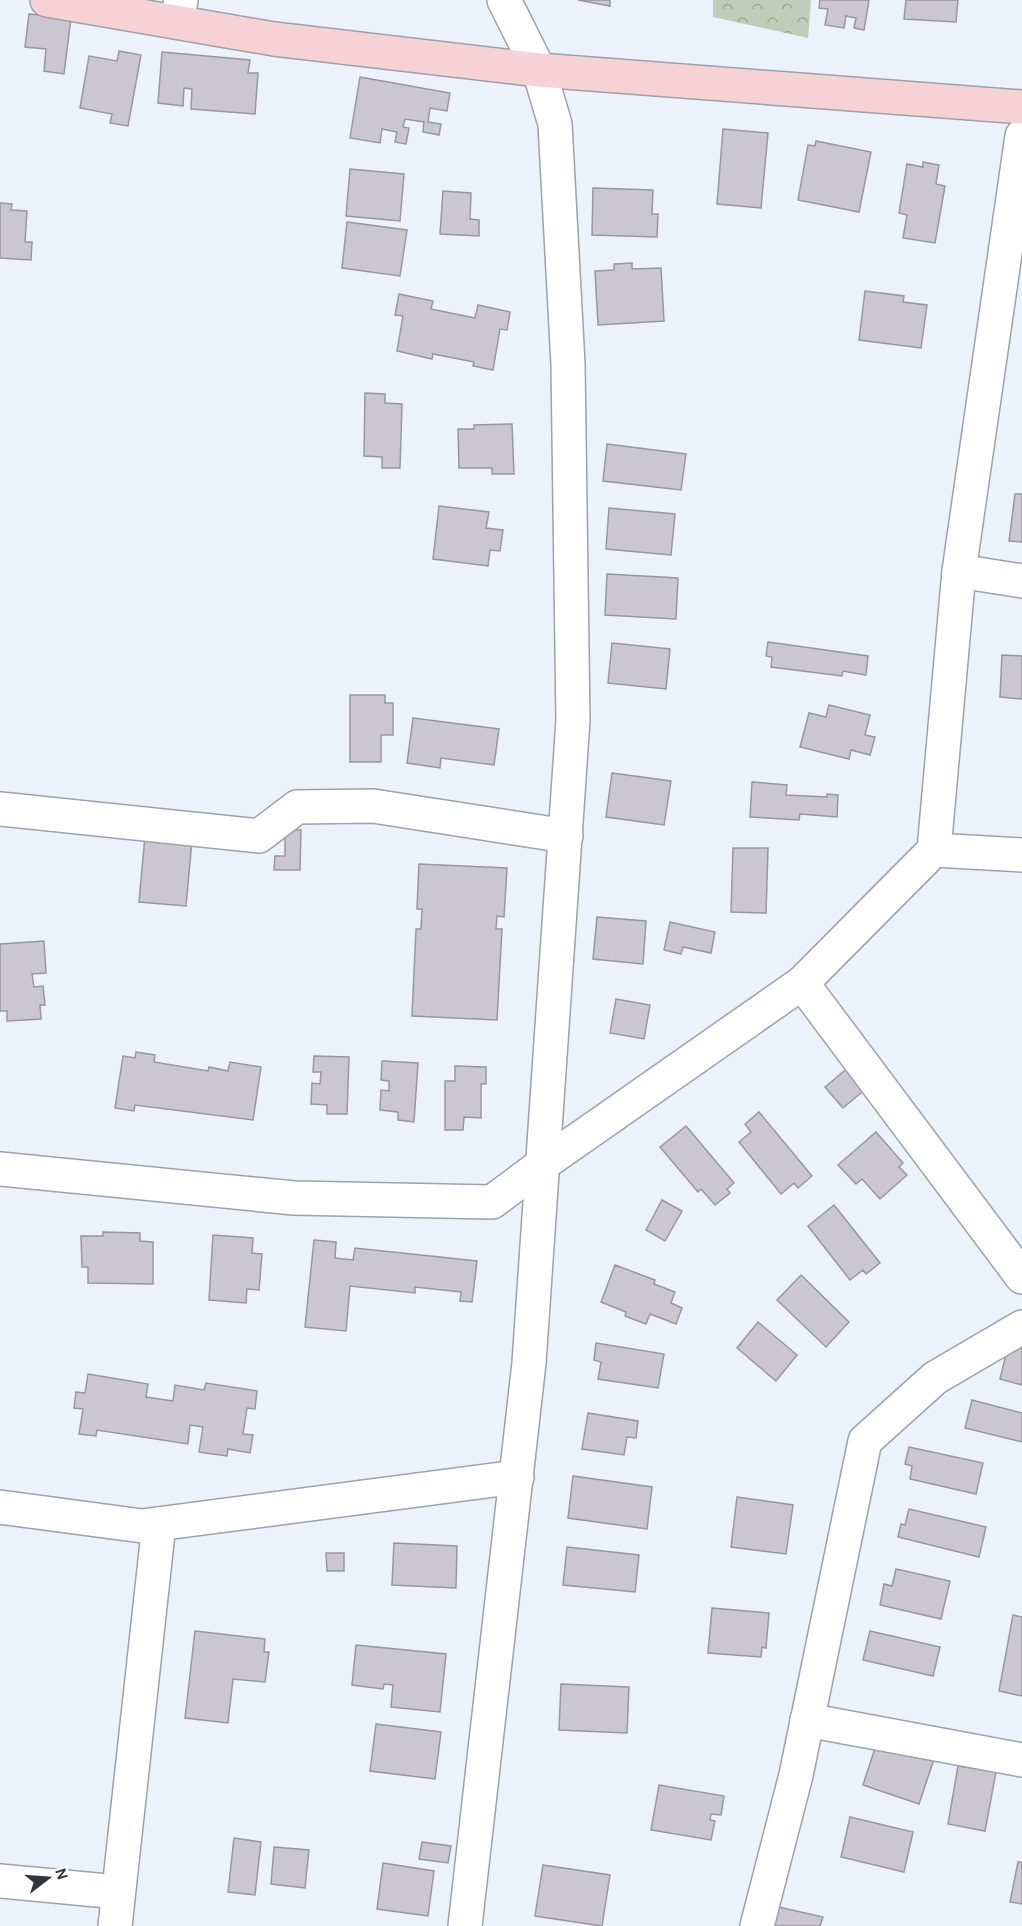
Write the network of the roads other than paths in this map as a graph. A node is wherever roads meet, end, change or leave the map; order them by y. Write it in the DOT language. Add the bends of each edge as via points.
graph roads {
  1 [pos="47,0"];
  2 [pos="504,0"];
  3 [pos="179,11"];
  4 [pos="538,70"];
  5 [pos="1022,107"];
  6 [pos="1022,136"];
  7 [pos="959,571"];
  8 [pos="1022,581"];
  9 [pos="0,809"];
  10 [pos="566,836"];
  11 [pos="934,850"];
  12 [pos="1022,855"];
  13 [pos="802,983"];
  14 [pos="543,1164"];
  15 [pos="0,1169"];
  16 [pos="1022,1277"];
  17 [pos="1022,1327"];
  18 [pos="517,1477"];
  19 [pos="0,1507"];
  20 [pos="159,1524"];
  21 [pos="807,1720"];
  22 [pos="1022,1760"];
  23 [pos="0,1881"];
  24 [pos="118,1892"];
  25 [pos="115,1926"];
  26 [pos="465,1926"];
  27 [pos="757,1926"];
  1 -- 3 [label="street"];
  2 -- 4 [label="street"];
  3 -- 4 [label="street" via="274,39"];
  4 -- 5 [label="street"];
  4 -- 10 [label="street" via="555,124 568,364 573,720"];
  6 -- 7 [label="street"];
  7 -- 8 [label="street"];
  7 -- 11 [label="street"];
  9 -- 10 [label="street" via="259,836 297,807 373,806"];
  10 -- 14 [label="street"];
  11 -- 12 [label="street"];
  11 -- 13 [label="street"];
  13 -- 14 [label="street"];
  13 -- 16 [label="street"];
  14 -- 15 [label="street" via="492,1202 294,1198"];
  14 -- 18 [label="street"];
  17 -- 21 [label="street" via="935,1378 865,1441"];
  18 -- 20 [label="street"];
  18 -- 26 [label="street"];
  19 -- 20 [label="street" via="142,1526"];
  20 -- 24 [label="street"];
  21 -- 22 [label="street"];
  21 -- 27 [label="street"];
  23 -- 24 [label="street"];
  24 -- 25 [label="street"];
}
